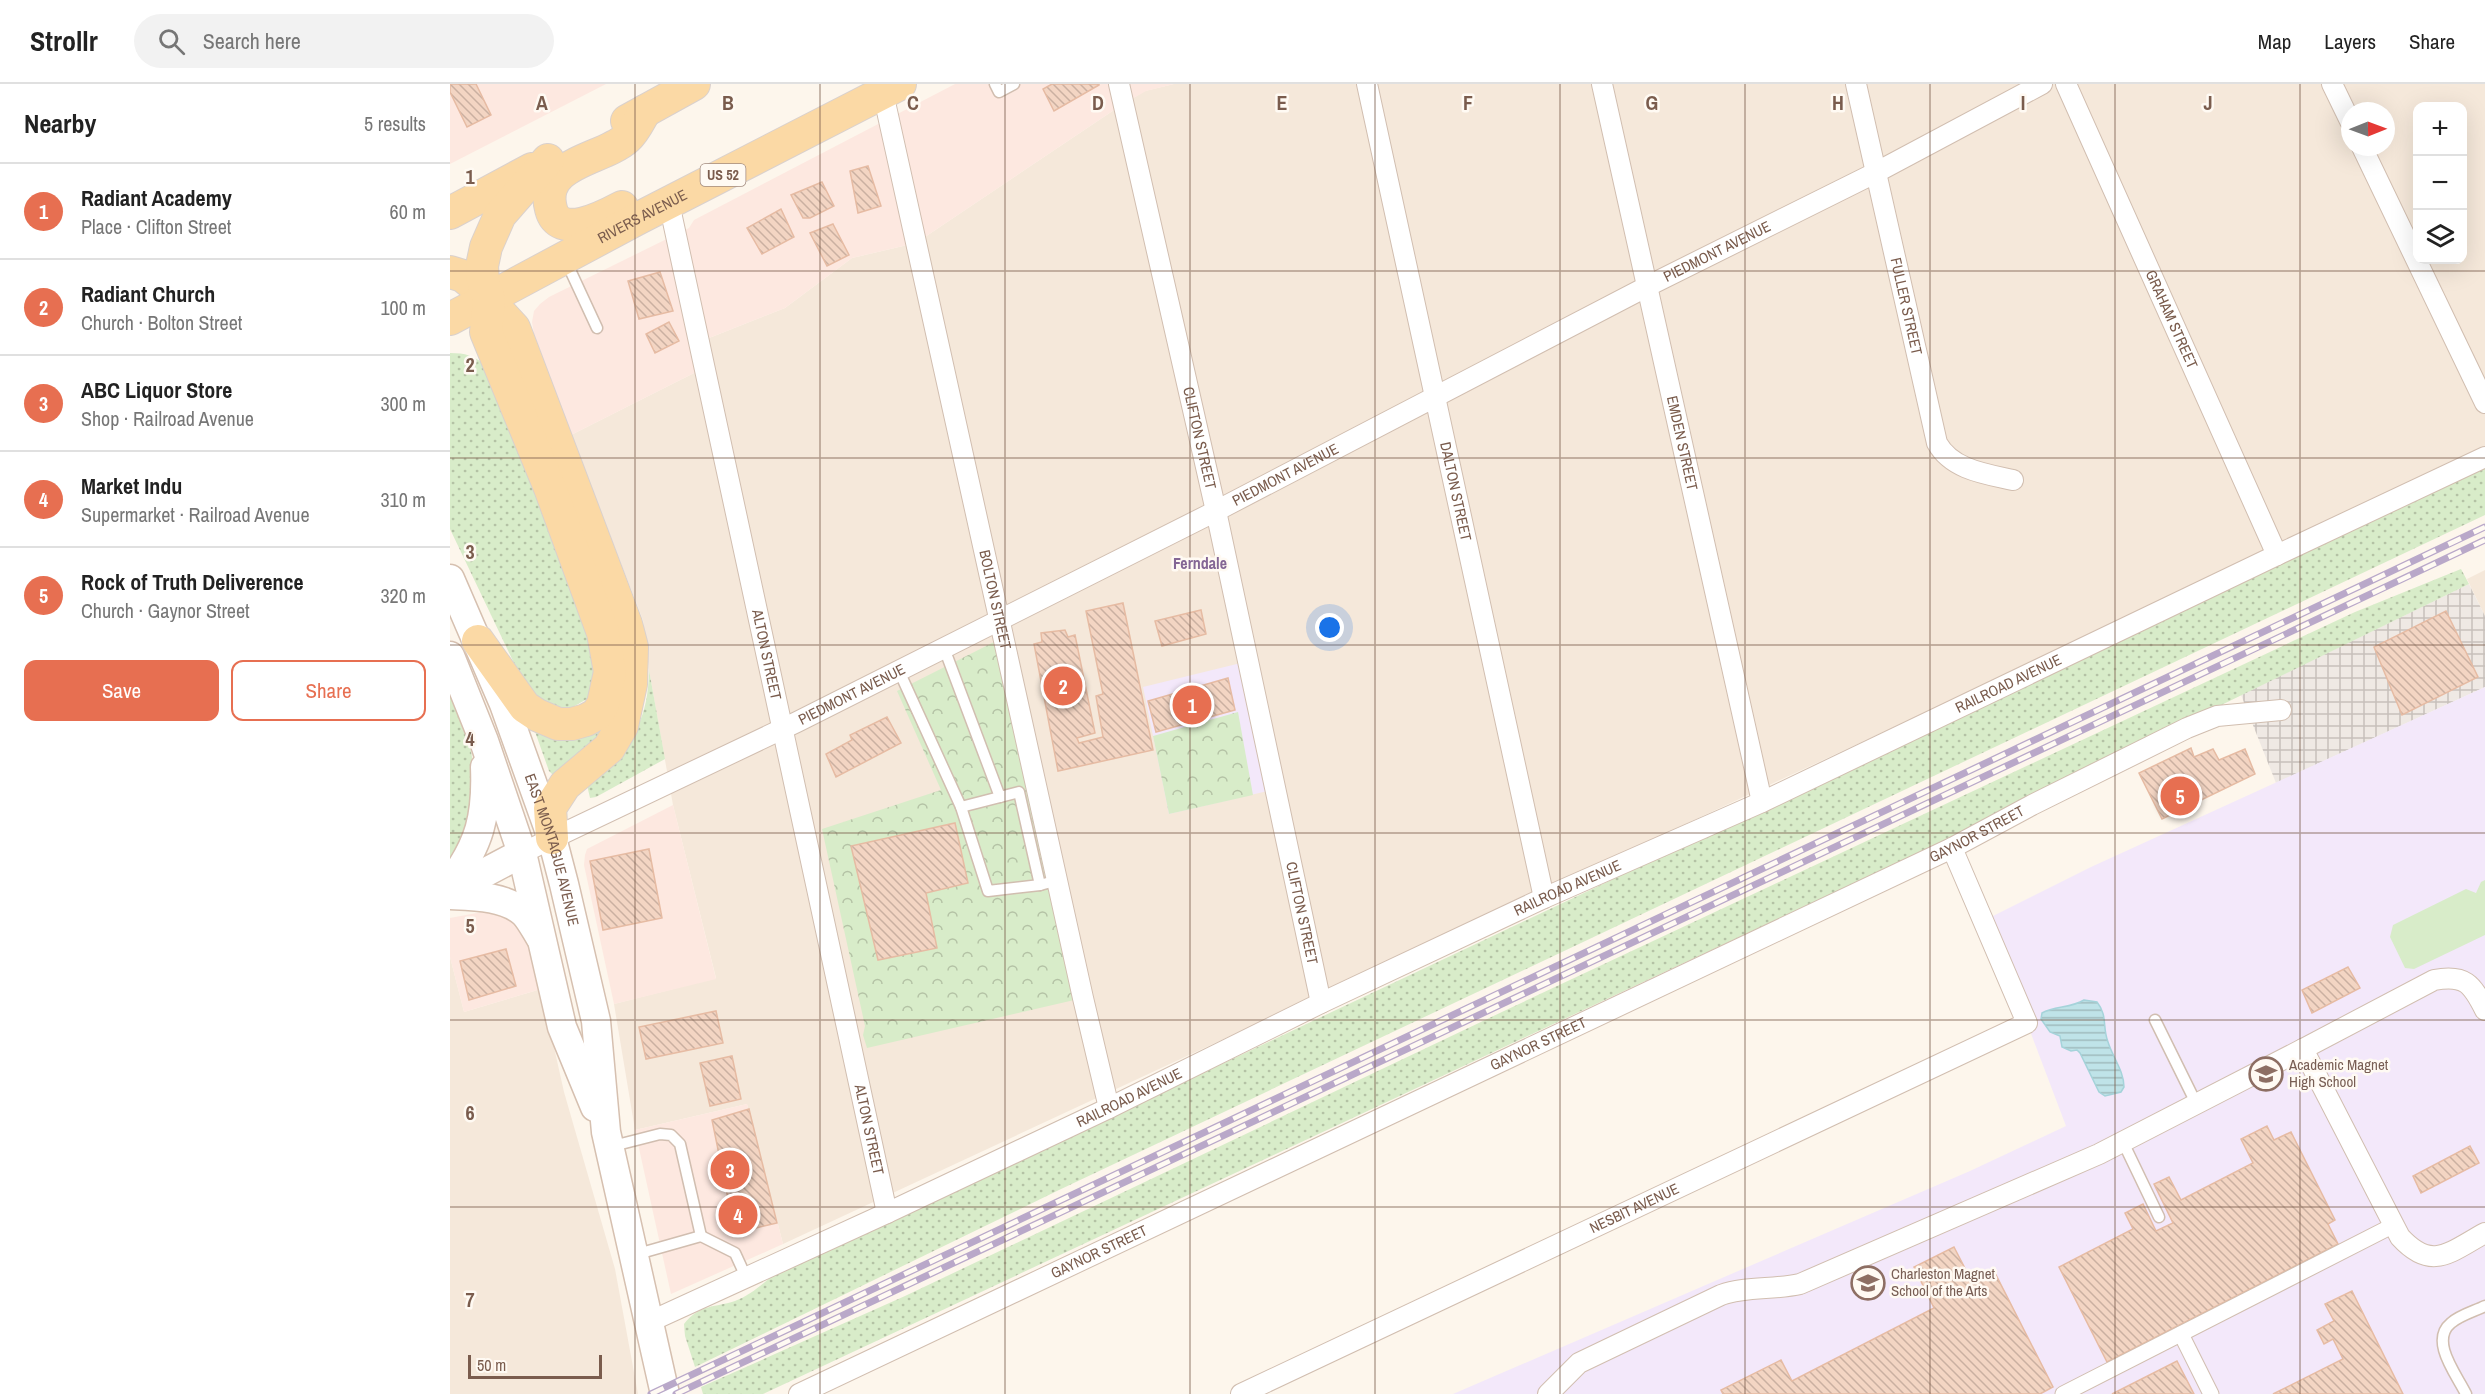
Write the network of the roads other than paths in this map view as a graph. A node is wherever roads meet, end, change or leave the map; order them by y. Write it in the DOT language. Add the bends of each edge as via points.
graph roads {
  1 [pos="694,84"];
  2 [pos="995,84"];
  3 [pos="1014,84"];
  4 [pos="1119,84"];
  5 [pos="1367,84"];
  6 [pos="1602,84"];
  7 [pos="1856,84"];
  8 [pos="2042,84"];
  9 [pos="2066,84"];
  10 [pos="2332,84"];
  11 [pos="891,86"];
  12 [pos="2341,102"];
  13 [pos="645,111"];
  14 [pos="2366,156"];
  15 [pos="548,160"];
  16 [pos="1875,173"];
  17 [pos="669,203"];
  18 [pos="450,213"];
  19 [pos="565,259"];
  20 [pos="450,272"];
  21 [pos="1648,286"];
  22 [pos="489,300"];
  23 [pos="450,319"];
  24 [pos="597,328"];
  25 [pos="1434,398"];
  26 [pos="2485,403"];
  27 [pos="2485,457"];
  28 [pos="2013,480"];
  29 [pos="1216,511"];
  30 [pos="2277,555"];
  31 [pos="450,579"];
  32 [pos="1000,620"];
  33 [pos="478,641"];
  34 [pos="944,648"];
  35 [pos="450,656"];
  36 [pos="899,671"];
  37 [pos="2281,710"];
  38 [pos="784,728"];
  39 [pos="484,741"];
  40 [pos="1000,797"];
  41 [pos="1762,802"];
  42 [pos="961,807"];
  43 [pos="552,838"];
  44 [pos="1952,848"];
  45 [pos="522,853"];
  46 [pos="1049,882"];
  47 [pos="450,884"];
  48 [pos="450,891"];
  49 [pos="450,895"];
  50 [pos="1544,898"];
  51 [pos="542,938"];
  52 [pos="1321,1003"];
  53 [pos="2485,1010"];
  54 [pos="2155,1020"];
  55 [pos="2302,1049"];
  56 [pos="2196,1102"];
  57 [pos="1109,1107"];
  58 [pos="607,1139"];
  59 [pos="2122,1140"];
  60 [pos="887,1213"];
  61 [pos="2159,1217"];
  62 [pos="2394,1226"];
  63 [pos="2485,1233"];
  64 [pos="700,1236"];
  65 [pos="634,1255"];
  66 [pos="746,1278"];
  67 [pos="2485,1306"];
  68 [pos="649,1322"];
  69 [pos="2181,1334"];
  70 [pos="665,1394"];
  71 [pos="799,1394"];
  72 [pos="1241,1394"];
  73 [pos="1548,1394"];
  74 [pos="2063,1394"];
  75 [pos="2211,1394"];
  76 [pos="2466,1394"];
  1 -- 13 [label="main road"];
  2 -- 3 [label="lane" via="999,92"];
  4 -- 29 [label="street, CLIFTON STREET"];
  5 -- 25 [label="street, DALTON STREET"];
  6 -- 21 [label="street, EMDEN STREET"];
  7 -- 16 [label="street, FULLER STREET"];
  8 -- 16 [label="street, PIEDMONT AVENUE"];
  9 -- 30 [label="street, GRAHAM STREET"];
  10 -- 12 [label="street"];
  11 -- 17 [label="main road, RIVERS AVENUE / US 52"];
  11 -- 32 [label="street, BOLTON STREET"];
  13 -- 15 [label="main road"];
  13 -- 17 [label="main road" via="627,138 558,174 549,196 551,211 558,220 571,225 587,224 642,197"];
  14 -- 26 [label="street"];
  15 -- 18 [label="main road"];
  15 -- 22 [label="main road" via="494,227 482,266"];
  16 -- 21 [label="street, PIEDMONT AVENUE"];
  16 -- 28 [label="street, FULLER STREET" via="1937,443 1943,454 1972,471"];
  17 -- 19 [label="main road, RIVERS AVENUE / US 52"];
  17 -- 38 [label="street, ALTON STREET"];
  19 -- 22 [label="main road, RIVERS AVENUE / US 52"];
  19 -- 24 [label="lane"];
  20 -- 22 [label="main road" via="463,276"];
  21 -- 25 [label="street, PIEDMONT AVENUE"];
  21 -- 41 [label="street, EMDEN STREET"];
  22 -- 23 [label="main road, RIVERS AVENUE / US 52"];
  22 -- 33 [label="main road" via="486,332 550,488 603,633 610,672 603,704 597,714 572,724 558,724 537,716 525,707"];
  22 -- 43 [label="main road" via="514,328 632,647 631,684 622,726 609,748 566,784 550,808"];
  25 -- 29 [label="street, PIEDMONT AVENUE"];
  25 -- 50 [label="street, DALTON STREET"];
  27 -- 30 [label="street, RAILROAD AVENUE"];
  29 -- 32 [label="street, PIEDMONT AVENUE"];
  29 -- 52 [label="street, CLIFTON STREET"];
  30 -- 41 [label="street, RAILROAD AVENUE"];
  31 -- 33 [label="main road, EAST MONTAGUE AVENUE"];
  32 -- 34 [label="street, PIEDMONT AVENUE"];
  32 -- 46 [label="street, BOLTON STREET"];
  33 -- 43 [label="main road, EAST MONTAGUE AVENUE"];
  34 -- 36 [label="street, PIEDMONT AVENUE"];
  34 -- 40 [label="lane"];
  35 -- 39 [label="main road, EAST MONTAGUE AVENUE"];
  36 -- 38 [label="street, PIEDMONT AVENUE"];
  36 -- 42 [label="lane"];
  37 -- 44 [label="street, GAYNOR STREET" via="2217,716 2187,728"];
  38 -- 43 [label="street, PIEDMONT AVENUE"];
  38 -- 60 [label="street, ALTON STREET"];
  39 -- 45 [label="main road, EAST MONTAGUE AVENUE"];
  39 -- 47 [label="main road" via="487,800 478,837"];
  40 -- 42 [label="lane"];
  40 -- 46 [label="lane" via="1019,792"];
  41 -- 50 [label="street, RAILROAD AVENUE"];
  42 -- 46 [label="lane" via="988,891"];
  43 -- 45 [label="street, PIEDMONT AVENUE"];
  43 -- 58 [label="main road, EAST MONTAGUE AVENUE" via="596,1021"];
  44 -- 71 [label="street, GAYNOR STREET"];
  44 -- 72 [label="street, NESBIT AVENUE" via="2027,1023"];
  45 -- 48 [label="main road"];
  45 -- 51 [label="main road, EAST MONTAGUE AVENUE"];
  46 -- 57 [label="street, BOLTON STREET"];
  49 -- 51 [label="main road" via="480,896 506,904 523,913"];
  50 -- 52 [label="street, RAILROAD AVENUE"];
  51 -- 58 [label="main road, EAST MONTAGUE AVENUE" via="562,1027"];
  52 -- 57 [label="street, RAILROAD AVENUE"];
  53 -- 55 [label="street" via="2473,987 2450,976 2434,980"];
  54 -- 56 [label="lane"];
  55 -- 56 [label="street"];
  55 -- 62 [label="street"];
  56 -- 59 [label="street"];
  57 -- 60 [label="street, RAILROAD AVENUE"];
  58 -- 64 [label="lane" via="660,1134 671,1135 680,1144"];
  58 -- 65 [label="main road, EAST MONTAGUE AVENUE"];
  59 -- 61 [label="lane"];
  59 -- 73 [label="street" via="2099,1154 1800,1284 1734,1290 1721,1295 1579,1363"];
  60 -- 66 [label="street, RAILROAD AVENUE"];
  62 -- 63 [label="street" via="2412,1250 2436,1257"];
  62 -- 69 [label="street"];
  64 -- 65 [label="lane"];
  64 -- 66 [label="lane" via="735,1253"];
  65 -- 68 [label="main road, EAST MONTAGUE AVENUE"];
  66 -- 68 [label="street, RAILROAD AVENUE"];
  67 -- 76 [label="lane" via="2451,1322 2441,1341"];
  68 -- 70 [label="main road, EAST MONTAGUE AVENUE"];
  69 -- 74 [label="street"];
  69 -- 75 [label="street"];
}
